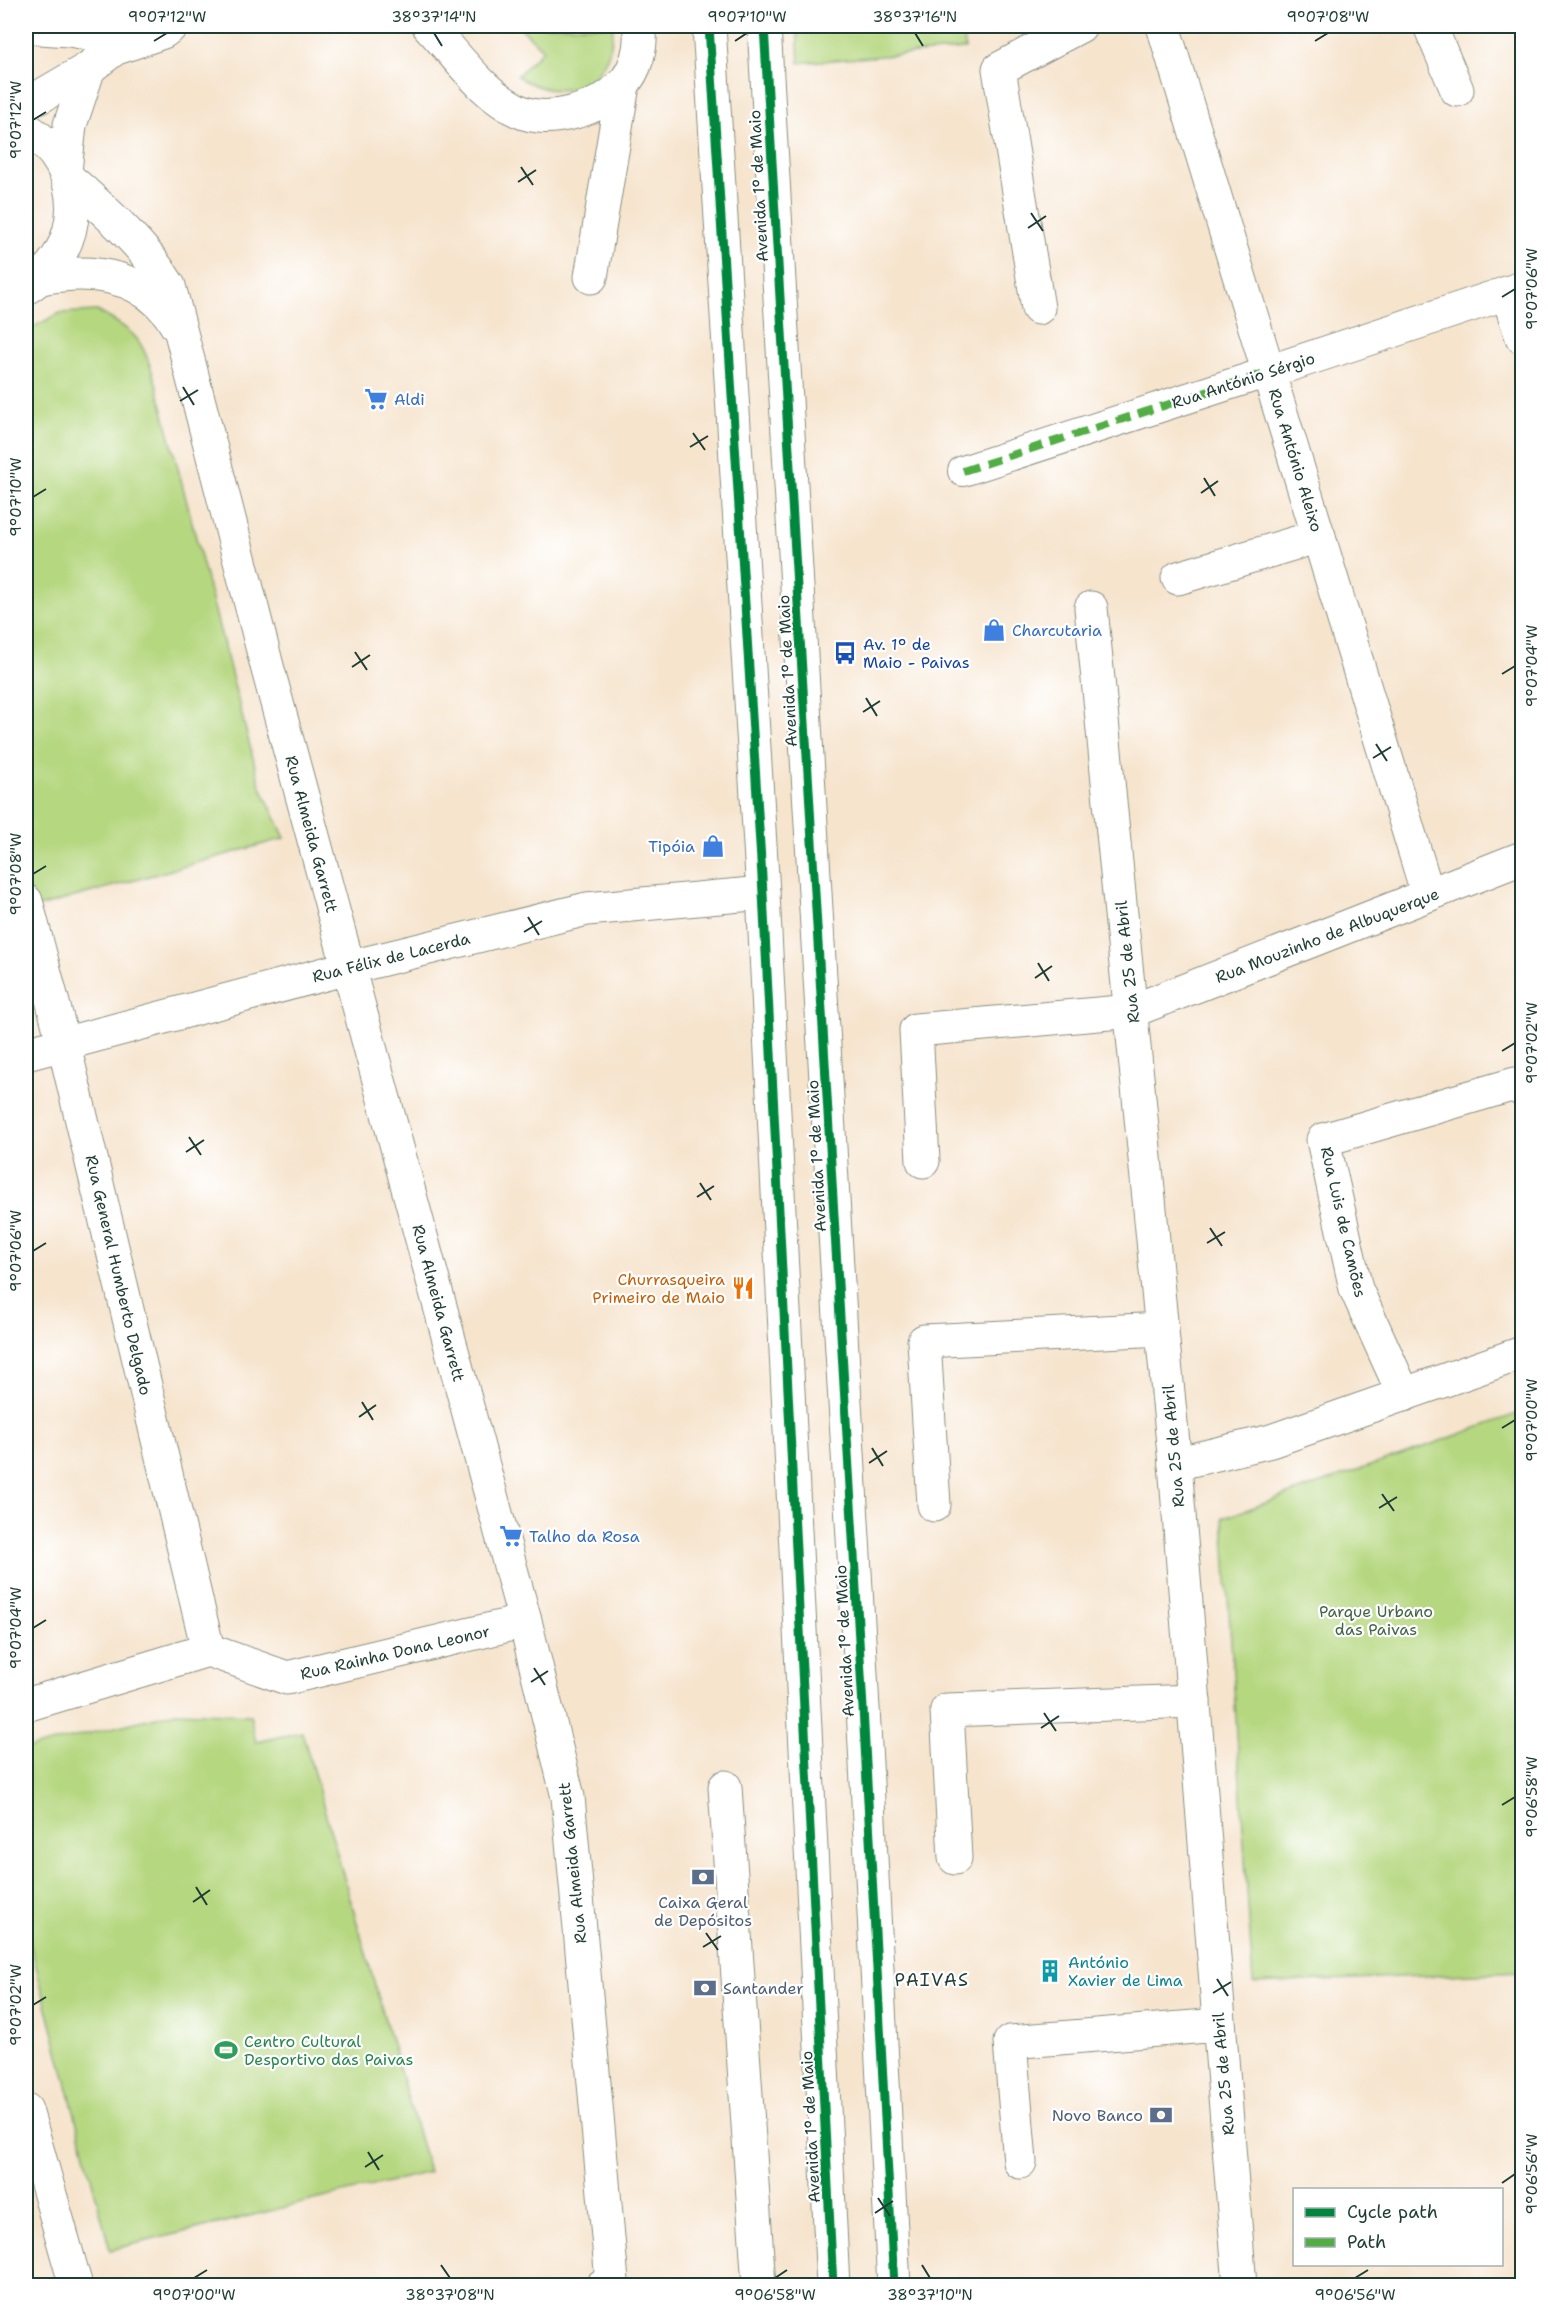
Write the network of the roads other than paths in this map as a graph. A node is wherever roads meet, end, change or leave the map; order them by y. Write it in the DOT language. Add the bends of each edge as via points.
graph roads {
  1 [pos="171,26"];
  2 [pos="429,26"];
  3 [pos="639,26"];
  4 [pos="709,26"];
  5 [pos="764,26"];
  6 [pos="1080,26"];
  7 [pos="1163,26"];
  8 [pos="1430,26"];
  9 [pos="26,27"];
  10 [pos="136,40"];
  11 [pos="89,68"];
  12 [pos="623,85"];
  13 [pos="1457,90"];
  14 [pos="26,105"];
  15 [pos="26,129"];
  16 [pos="67,174"];
  17 [pos="591,277"];
  18 [pos="33,283"];
  19 [pos="1515,290"];
  20 [pos="1038,308"];
  21 [pos="179,330"];
  22 [pos="1522,338"];
  23 [pos="1268,372"];
  24 [pos="963,471"];
  25 [pos="1319,536"];
  26 [pos="1178,578"];
  27 [pos="1090,608"];
  28 [pos="1522,858"];
  29 [pos="763,894"];
  30 [pos="1428,895"];
  31 [pos="26,901"];
  32 [pos="347,968"];
  33 [pos="1132,1011"];
  34 [pos="64,1045"];
  35 [pos="26,1054"];
  36 [pos="1522,1090"];
  37 [pos="923,1161"];
  38 [pos="1162,1329"];
  39 [pos="1522,1353"];
  40 [pos="1404,1395"];
  41 [pos="1175,1464"];
  42 [pos="934,1505"];
  43 [pos="525,1621"];
  44 [pos="208,1650"];
  45 [pos="1194,1701"];
  46 [pos="26,1705"];
  47 [pos="725,1787"];
  48 [pos="955,1858"];
  49 [pos="1219,2025"];
  50 [pos="26,2110"];
  51 [pos="1020,2162"];
  52 [pos="76,2286"];
  53 [pos="602,2286"];
  54 [pos="759,2286"];
  55 [pos="833,2286"];
  56 [pos="894,2286"];
  57 [pos="1240,2286"];
  1 -- 10 [label="street"];
  2 -- 12 [label="street" via="492,92 519,111 539,116 562,114 588,107"];
  3 -- 12 [label="street" via="641,36 635,65"];
  4 -- 29 [label="street, Avenida 1º de Maio"];
  5 -- 56 [label="street, Avenida 1º de Maio"];
  6 -- 20 [label="street" via="999,69"];
  7 -- 23 [label="street, Rua António Aleixo"];
  8 -- 13 [label="street"];
  9 -- 10 [label="street"];
  10 -- 11 [label="street" via="114,49"];
  11 -- 14 [label="street"];
  11 -- 16 [label="street" via="70,125"];
  12 -- 17 [label="street"];
  15 -- 16 [label="street" via="53,151"];
  16 -- 18 [label="street" via="73,200 72,222 61,253"];
  16 -- 21 [label="street, Rua Almeida Garrett" via="154,261 169,286"];
  18 -- 21 [label="street, Rua Almeida Garrett" via="93,273 125,281 168,310"];
  19 -- 22 [label="street"];
  19 -- 23 [label="street, Rua António Sérgio"];
  21 -- 32 [label="street, Rua Almeida Garrett"];
  23 -- 24 [label="street, Rua António Sérgio"];
  23 -- 25 [label="street, Rua António Aleixo"];
  25 -- 26 [label="street"];
  25 -- 30 [label="street, Rua António Aleixo"];
  27 -- 33 [label="street, Rua 25 de Abril"];
  28 -- 30 [label="street, Rua Mouzinho de Albuquerque"];
  29 -- 32 [label="street, Rua Félix de Lacerda" via="587,909"];
  29 -- 55 [label="street, Avenida 1º de Maio"];
  30 -- 33 [label="street, Rua Mouzinho de Albuquerque"];
  31 -- 34 [label="street, Rua General Humberto Delgado"];
  32 -- 34 [label="street, Rua Félix de Lacerda"];
  32 -- 43 [label="street, Rua Almeida Garrett"];
  33 -- 37 [label="street" via="916,1029"];
  33 -- 38 [label="street, Rua 25 de Abril"];
  34 -- 35 [label="street, Rua Félix de Lacerda"];
  34 -- 44 [label="street, Rua General Humberto Delgado"];
  36 -- 40 [label="street, Rua Luis de Camões" via="1515,1084 1323,1140 1356,1289"];
  38 -- 41 [label="street, Rua 25 de Abril"];
  38 -- 42 [label="street" via="924,1341"];
  39 -- 40 [label="street"];
  40 -- 41 [label="street" via="1272,1441"];
  41 -- 45 [label="street, Rua 25 de Abril"];
  43 -- 44 [label="street, Rua Rainha Dona Leonor" via="287,1678"];
  43 -- 53 [label="street, Rua Almeida Garrett" via="568,1797 612,2281"];
  44 -- 46 [label="street"];
  45 -- 48 [label="street" via="947,1710"];
  45 -- 49 [label="street, Rua 25 de Abril"];
  47 -- 54 [label="street"];
  49 -- 51 [label="street" via="1010,2042"];
  49 -- 57 [label="street, Rua 25 de Abril"];
  50 -- 52 [label="street"];
}
